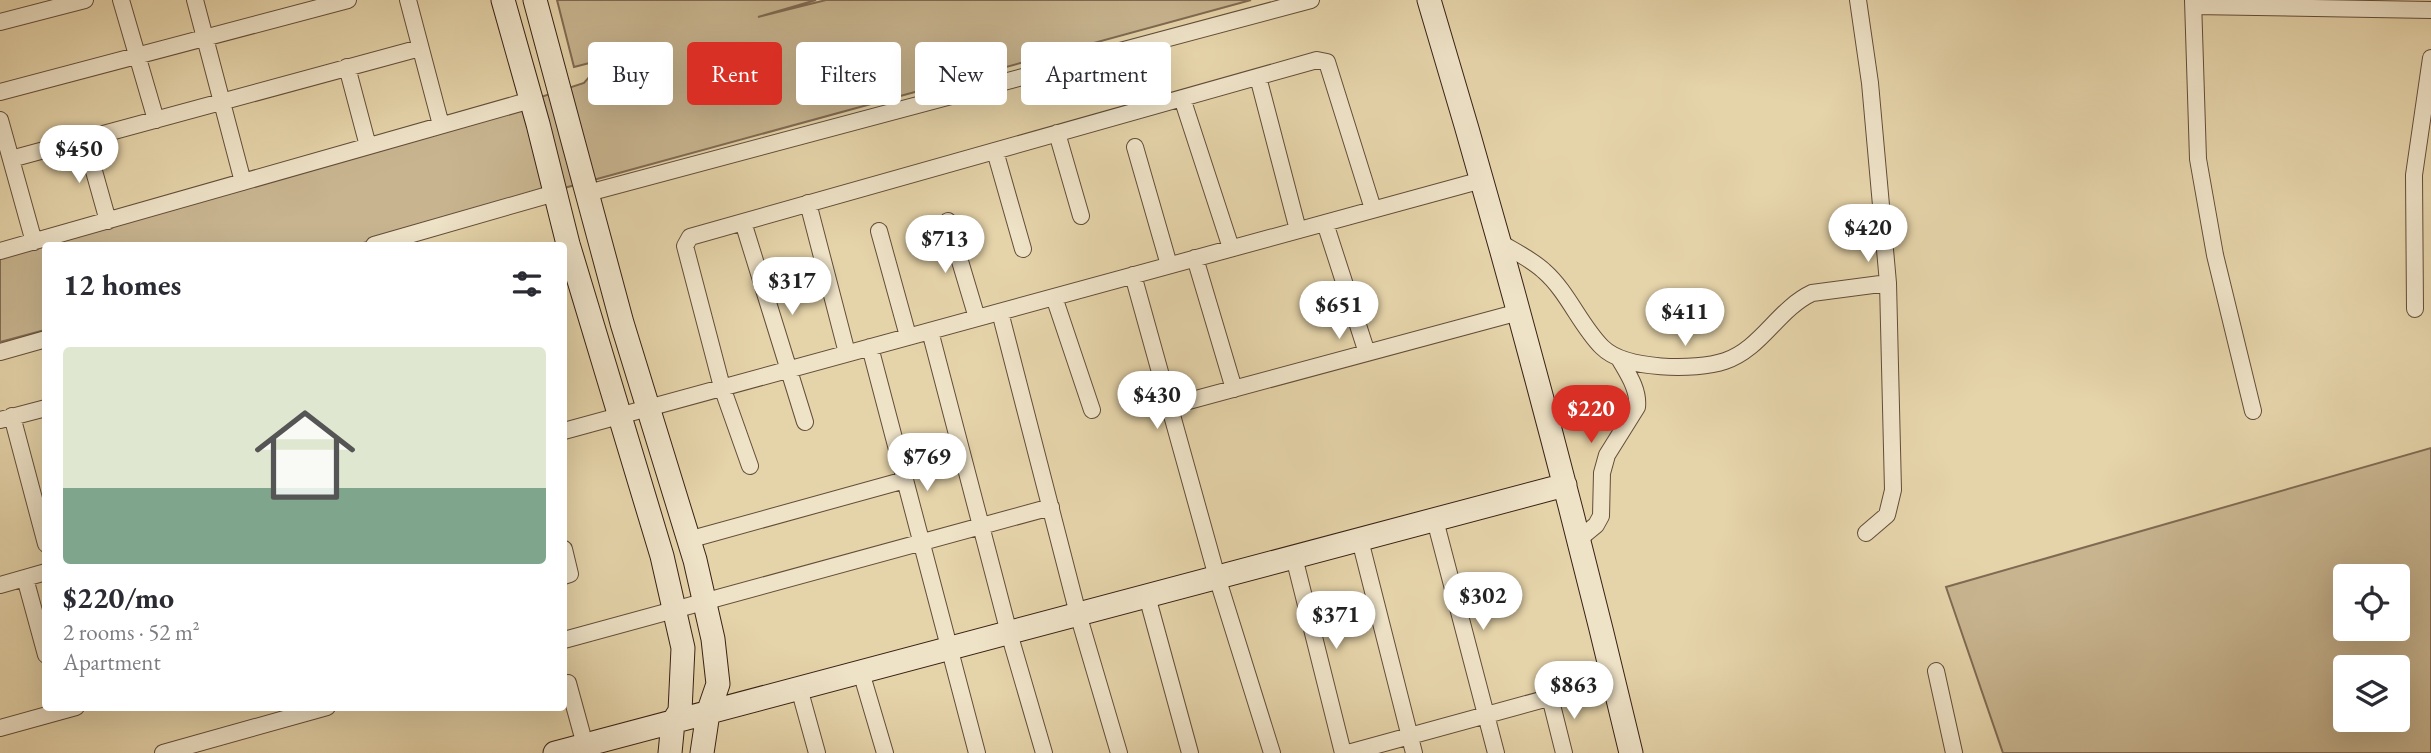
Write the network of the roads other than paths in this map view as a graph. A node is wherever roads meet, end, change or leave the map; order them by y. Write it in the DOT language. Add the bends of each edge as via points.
graph roads {
  1 [pos="85,0"];
  2 [pos="121,0"];
  3 [pos="195,0"];
  4 [pos="348,0"];
  5 [pos="408,0"];
  6 [pos="503,0"];
  7 [pos="535,0"];
  8 [pos="1311,0"];
  9 [pos="1429,0"];
  10 [pos="1858,0"];
  11 [pos="2194,3"];
  12 [pos="47,5"];
  13 [pos="2431,10"];
  14 [pos="0,22"];
  15 [pos="205,38"];
  16 [pos="420,48"];
  17 [pos="137,56"];
  18 [pos="2431,58"];
  19 [pos="347,67"];
  20 [pos="1258,77"];
  21 [pos="0,92"];
  22 [pos="1182,98"];
  23 [pos="531,100"];
  24 [pos="222,102"];
  25 [pos="0,120"];
  26 [pos="156,120"];
  27 [pos="441,125"];
  28 [pos="1057,133"];
  29 [pos="85,139"];
  30 [pos="368,146"];
  31 [pos="1135,147"];
  32 [pos="995,150"];
  33 [pos="11,159"];
  34 [pos="1482,180"];
  35 [pos="243,182"];
  36 [pos="555,193"];
  37 [pos="588,193"];
  38 [pos="808,203"];
  39 [pos="1373,209"];
  40 [pos="1082,216"];
  41 [pos="108,220"];
  42 [pos="948,221"];
  43 [pos="743,222"];
  44 [pos="1325,223"];
  45 [pos="1298,230"];
  46 [pos="879,231"];
  47 [pos="34,242"];
  48 [pos="384,242"];
  49 [pos="1499,242"];
  50 [pos="1231,248"];
  51 [pos="1023,249"];
  52 [pos="0,251"];
  53 [pos="1195,258"];
  54 [pos="1169,265"];
  55 [pos="1133,275"];
  56 [pos="1888,283"];
  57 [pos="1054,297"];
  58 [pos="2415,309"];
  59 [pos="1000,312"];
  60 [pos="1519,312"];
  61 [pos="977,318"];
  62 [pos="930,331"];
  63 [pos="908,337"];
  64 [pos="42,340"];
  65 [pos="870,347"];
  66 [pos="0,352"];
  67 [pos="847,353"];
  68 [pos="1367,353"];
  69 [pos="1620,360"];
  70 [pos="789,369"];
  71 [pos="722,387"];
  72 [pos="1234,389"];
  73 [pos="1170,406"];
  74 [pos="648,408"];
  75 [pos="42,409"];
  76 [pos="1092,410"];
  77 [pos="2253,411"];
  78 [pos="620,415"];
  79 [pos="6,418"];
  80 [pos="805,422"];
  81 [pos="567,430"];
  82 [pos="750,466"];
  83 [pos="905,480"];
  84 [pos="1565,485"];
  85 [pos="1051,507"];
  86 [pos="1435,520"];
  87 [pos="981,526"];
  88 [pos="42,531"];
  89 [pos="1866,533"];
  90 [pos="1579,539"];
  91 [pos="688,540"];
  92 [pos="1360,540"];
  93 [pos="921,543"];
  94 [pos="1294,557"];
  95 [pos="42,573"];
  96 [pos="25,578"];
  97 [pos="1217,578"];
  98 [pos="0,585"];
  99 [pos="1147,596"];
  100 [pos="704,601"];
  101 [pos="674,609"];
  102 [pos="1078,614"];
  103 [pos="1009,633"];
  104 [pos="567,639"];
  105 [pos="42,640"];
  106 [pos="949,649"];
  107 [pos="1936,671"];
  108 [pos="861,672"];
  109 [pos="1614,680"];
  110 [pos="567,683"];
  111 [pos="799,688"];
  112 [pos="1550,697"];
  113 [pos="55,711"];
  114 [pos="313,711"];
  115 [pos="708,713"];
  116 [pos="1486,715"];
  117 [pos="673,722"];
  118 [pos="0,728"];
  119 [pos="1410,736"];
  120 [pos="585,745"];
  121 [pos="163,753"];
  122 [pos="555,753"];
  123 [pos="670,753"];
  124 [pos="702,753"];
  125 [pos="817,753"];
  126 [pos="885,753"];
  127 [pos="977,753"];
  128 [pos="1044,753"];
  129 [pos="1119,753"];
  130 [pos="1190,753"];
  131 [pos="1272,753"];
  132 [pos="1345,753"];
  133 [pos="1414,753"];
  134 [pos="1496,753"];
  135 [pos="1564,753"];
  136 [pos="1631,753"];
  137 [pos="1954,753"];
  1 -- 12 [label="street"];
  2 -- 17 [label="street"];
  3 -- 15 [label="street"];
  4 -- 15 [label="street"];
  5 -- 16 [label="street"];
  6 -- 23 [label="street"];
  7 -- 37 [label="street"];
  8 -- 37 [label="street"];
  9 -- 34 [label="street"];
  10 -- 56 [label="street"];
  11 -- 13 [label="street"];
  11 -- 77 [label="street" via="2198,159 2215,255"];
  12 -- 14 [label="street"];
  15 -- 17 [label="street"];
  15 -- 24 [label="street"];
  16 -- 19 [label="street"];
  16 -- 27 [label="street"];
  17 -- 21 [label="street"];
  17 -- 26 [label="street"];
  18 -- 58 [label="street" via="2414,175"];
  19 -- 24 [label="street"];
  19 -- 30 [label="street"];
  20 -- 22 [label="street"];
  20 -- 39 [label="street" via="1317,60 1327,62"];
  20 -- 45 [label="street"];
  22 -- 28 [label="street"];
  22 -- 50 [label="street"];
  23 -- 27 [label="street"];
  23 -- 36 [label="street"];
  24 -- 26 [label="street"];
  24 -- 35 [label="street"];
  25 -- 33 [label="street"];
  26 -- 29 [label="street"];
  27 -- 30 [label="street"];
  28 -- 32 [label="street"];
  28 -- 40 [label="street"];
  29 -- 33 [label="street"];
  29 -- 41 [label="street"];
  30 -- 35 [label="street"];
  31 -- 54 [label="street"];
  32 -- 38 [label="street"];
  32 -- 51 [label="street"];
  33 -- 47 [label="street"];
  34 -- 39 [label="street"];
  34 -- 49 [label="street"];
  35 -- 41 [label="street"];
  36 -- 48 [label="street"];
  36 -- 78 [label="street"];
  37 -- 74 [label="street"];
  38 -- 43 [label="street"];
  38 -- 67 [label="street"];
  39 -- 44 [label="street"];
  41 -- 47 [label="street"];
  42 -- 61 [label="street"];
  43 -- 70 [label="street"];
  43 -- 71 [label="street" via="690,237 685,246"];
  44 -- 45 [label="street"];
  44 -- 68 [label="street"];
  45 -- 50 [label="street"];
  46 -- 63 [label="street"];
  47 -- 52 [label="street"];
  49 -- 60 [label="street"];
  49 -- 69 [label="street" via="1544,270 1602,348"];
  50 -- 53 [label="street"];
  53 -- 54 [label="street"];
  53 -- 72 [label="street"];
  54 -- 55 [label="street"];
  55 -- 57 [label="street"];
  55 -- 73 [label="street"];
  56 -- 69 [label="street" via="1812,293 1792,305 1749,348 1725,361 1693,367"];
  56 -- 89 [label="street" via="1893,490 1887,514"];
  57 -- 59 [label="street"];
  57 -- 76 [label="street"];
  59 -- 61 [label="street"];
  59 -- 85 [label="street"];
  60 -- 68 [label="street"];
  60 -- 84 [label="street"];
  61 -- 62 [label="street"];
  62 -- 63 [label="street"];
  62 -- 87 [label="street"];
  63 -- 65 [label="street"];
  64 -- 66 [label="street"];
  65 -- 67 [label="street"];
  65 -- 83 [label="street"];
  67 -- 70 [label="street"];
  68 -- 72 [label="street"];
  69 -- 90 [label="street" via="1638,398 1637,407 1607,455 1601,516"];
  70 -- 71 [label="street"];
  70 -- 80 [label="street"];
  71 -- 74 [label="street"];
  71 -- 82 [label="street"];
  72 -- 73 [label="street"];
  73 -- 97 [label="street"];
  74 -- 78 [label="street"];
  74 -- 91 [label="street"];
  75 -- 79 [label="street"];
  78 -- 81 [label="street"];
  78 -- 101 [label="street"];
  79 -- 88 [label="street"];
  83 -- 91 [label="street"];
  83 -- 93 [label="street"];
  84 -- 86 [label="street"];
  84 -- 90 [label="street"];
  85 -- 87 [label="street"];
  85 -- 102 [label="street"];
  86 -- 92 [label="street"];
  86 -- 116 [label="street"];
  87 -- 93 [label="street"];
  87 -- 103 [label="street"];
  90 -- 109 [label="street"];
  91 -- 100 [label="street"];
  92 -- 94 [label="street"];
  92 -- 119 [label="street"];
  93 -- 100 [label="street"];
  93 -- 106 [label="street"];
  94 -- 97 [label="street"];
  94 -- 132 [label="street"];
  95 -- 96 [label="street"];
  96 -- 98 [label="street"];
  96 -- 105 [label="street"];
  97 -- 99 [label="street"];
  97 -- 131 [label="street"];
  99 -- 102 [label="street"];
  99 -- 130 [label="street"];
  100 -- 101 [label="street"];
  100 -- 115 [label="street" via="718,684"];
  101 -- 104 [label="street"];
  101 -- 117 [label="street" via="683,648 680,711"];
  102 -- 103 [label="street"];
  102 -- 129 [label="street"];
  103 -- 106 [label="street"];
  103 -- 128 [label="street"];
  106 -- 108 [label="street"];
  106 -- 127 [label="street"];
  107 -- 137 [label="street"];
  108 -- 111 [label="street"];
  108 -- 126 [label="street"];
  109 -- 112 [label="street"];
  109 -- 136 [label="street"];
  110 -- 120 [label="street"];
  111 -- 115 [label="street"];
  111 -- 125 [label="street"];
  112 -- 116 [label="street"];
  112 -- 135 [label="street"];
  113 -- 118 [label="street"];
  114 -- 121 [label="street"];
  115 -- 117 [label="street"];
  115 -- 124 [label="street"];
  116 -- 119 [label="street"];
  116 -- 134 [label="street"];
  117 -- 120 [label="street"];
  117 -- 123 [label="street"];
  119 -- 132 [label="street"];
  119 -- 133 [label="street"];
  120 -- 122 [label="street"];
}
